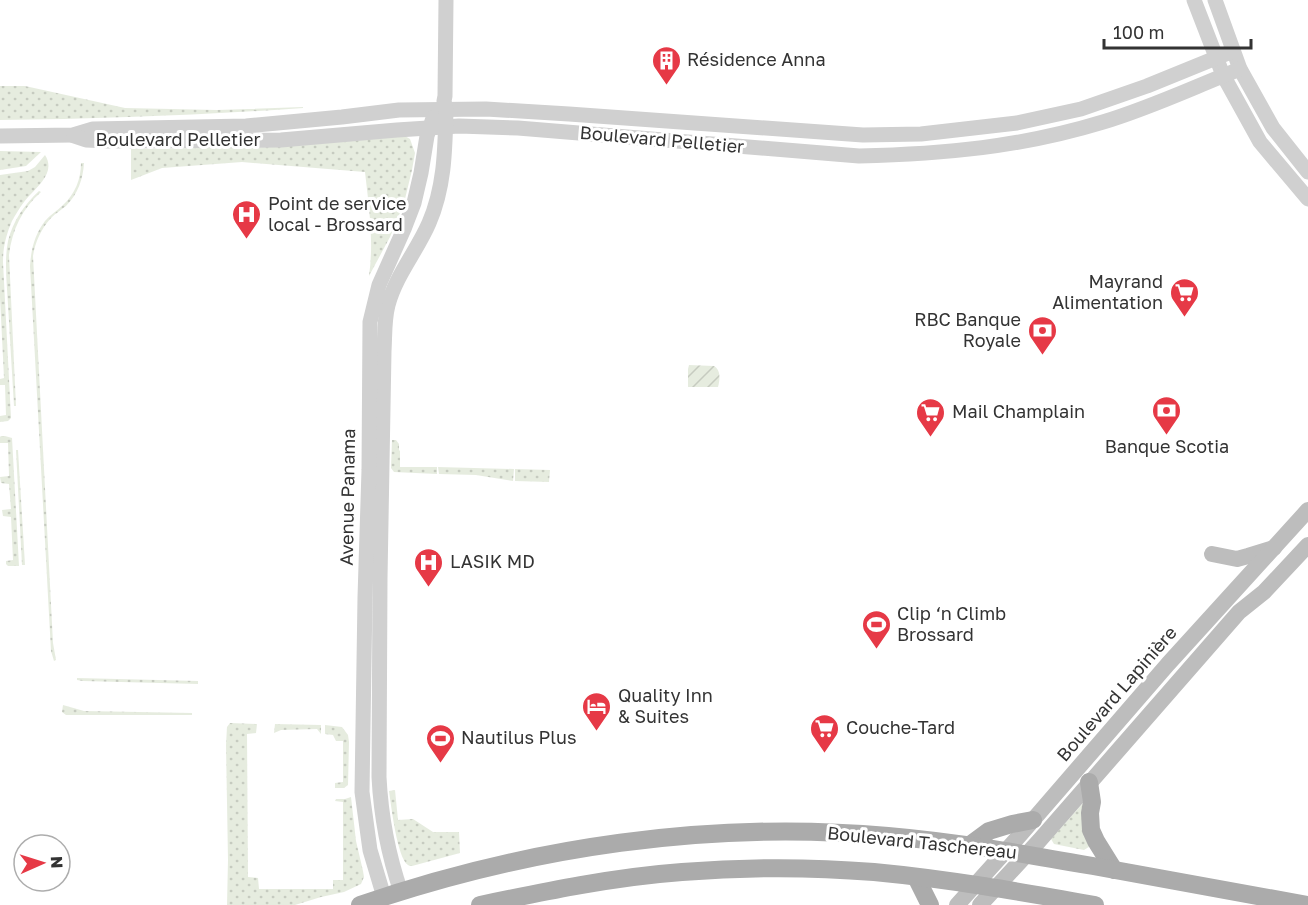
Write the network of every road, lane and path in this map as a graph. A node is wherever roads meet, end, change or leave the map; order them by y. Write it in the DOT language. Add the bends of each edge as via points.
graph roads {
  1 [pos="446,0"];
  2 [pos="1194,0"];
  3 [pos="1215,0"];
  4 [pos="1233,51"];
  5 [pos="1217,59"];
  6 [pos="1240,69"];
  7 [pos="1223,75"];
  8 [pos="442,107"];
  9 [pos="1017,123"];
  10 [pos="438,127"];
  11 [pos="73,135"];
  12 [pos="0,136"];
  13 [pos="1021,142"];
  14 [pos="1308,172"];
  15 [pos="1308,199"];
  16 [pos="1308,510"];
  17 [pos="1308,545"];
  18 [pos="1275,547"];
  19 [pos="1212,554"];
  20 [pos="1089,782"];
  21 [pos="1033,820"];
  22 [pos="970,845"];
  23 [pos="1006,851"];
  24 [pos="1027,854"];
  25 [pos="1114,870"];
  26 [pos="916,877"];
  27 [pos="975,884"];
  28 [pos="996,888"];
  29 [pos="1048,897"];
  30 [pos="394,900"];
  31 [pos="360,905"];
  32 [pos="480,905"];
  33 [pos="930,905"];
  34 [pos="957,905"];
  35 [pos="980,905"];
  36 [pos="1025,905"];
  37 [pos="1095,905"];
  38 [pos="1307,905"];
  1 -- 8 [label="street, Avenue Panama" via="446,96"];
  2 -- 5 [label="street"];
  3 -- 4 [label="street"];
  4 -- 5 [label="street, Boulevard Pelletier"];
  4 -- 6 [label="street"];
  5 -- 7 [label="street"];
  5 -- 9 [label="street, Boulevard Pelletier" via="1104,102"];
  6 -- 7 [label="street, Boulevard Pelletier"];
  6 -- 14 [label="street" via="1273,128"];
  7 -- 13 [label="street, Boulevard Pelletier" via="1103,122"];
  7 -- 15 [label="street" via="1260,142"];
  8 -- 9 [label="street, Boulevard Pelletier" via="863,135 921,134"];
  8 -- 10 [label="street, Avenue Panama"];
  8 -- 11 [label="street, Boulevard Pelletier" via="246,126 93,129"];
  9 -- 13 [label="street"];
  10 -- 11 [label="street, Boulevard Pelletier" via="281,140 110,141"];
  10 -- 13 [label="street, Boulevard Pelletier" via="518,128 859,156 950,152"];
  10 -- 30 [label="street, Avenue Panama" via="444,161 441,185 429,223 386,315 379,777"];
  10 -- 30 [label="street, Avenue Panama" via="427,136 414,203 379,285 370,322 362,792 370,850"];
  11 -- 12 [label="street, Boulevard Pelletier"];
  16 -- 18 [label="main road, Boulevard Lapinière"];
  17 -- 20 [label="main road, Boulevard Lapinière" via="1264,592 1239,612"];
  18 -- 19 [label="main road" via="1241,558"];
  18 -- 21 [label="main road, Boulevard Lapinière"];
  20 -- 24 [label="main road, Boulevard Lapinière"];
  20 -- 25 [label="main road" via="1091,830"];
  21 -- 22 [label="main road" via="989,831"];
  21 -- 23 [label="main road, Boulevard Lapinière"];
  22 -- 23 [label="main road, Boulevard Taschereau"];
  22 -- 30 [label="main road, Boulevard Taschereau" via="830,832 699,834 571,851 473,872"];
  23 -- 24 [label="main road, Boulevard Taschereau"];
  23 -- 27 [label="main road, Boulevard Lapinière"];
  24 -- 25 [label="main road, Boulevard Taschereau"];
  24 -- 28 [label="main road, Boulevard Lapinière"];
  25 -- 38 [label="main road, Boulevard Taschereau"];
  26 -- 27 [label="main road, Boulevard Taschereau"];
  26 -- 32 [label="main road, Boulevard Taschereau" via="819,870 683,872 590,883"];
  26 -- 33 [label="main road"];
  27 -- 28 [label="main road, Boulevard Taschereau"];
  27 -- 34 [label="main road, Boulevard Lapinière"];
  28 -- 29 [label="main road, Boulevard Taschereau"];
  28 -- 35 [label="main road, Boulevard Lapinière"];
  29 -- 36 [label="main road"];
  29 -- 37 [label="main road, Boulevard Taschereau"];
  30 -- 31 [label="main road, Boulevard Taschereau"];
}
